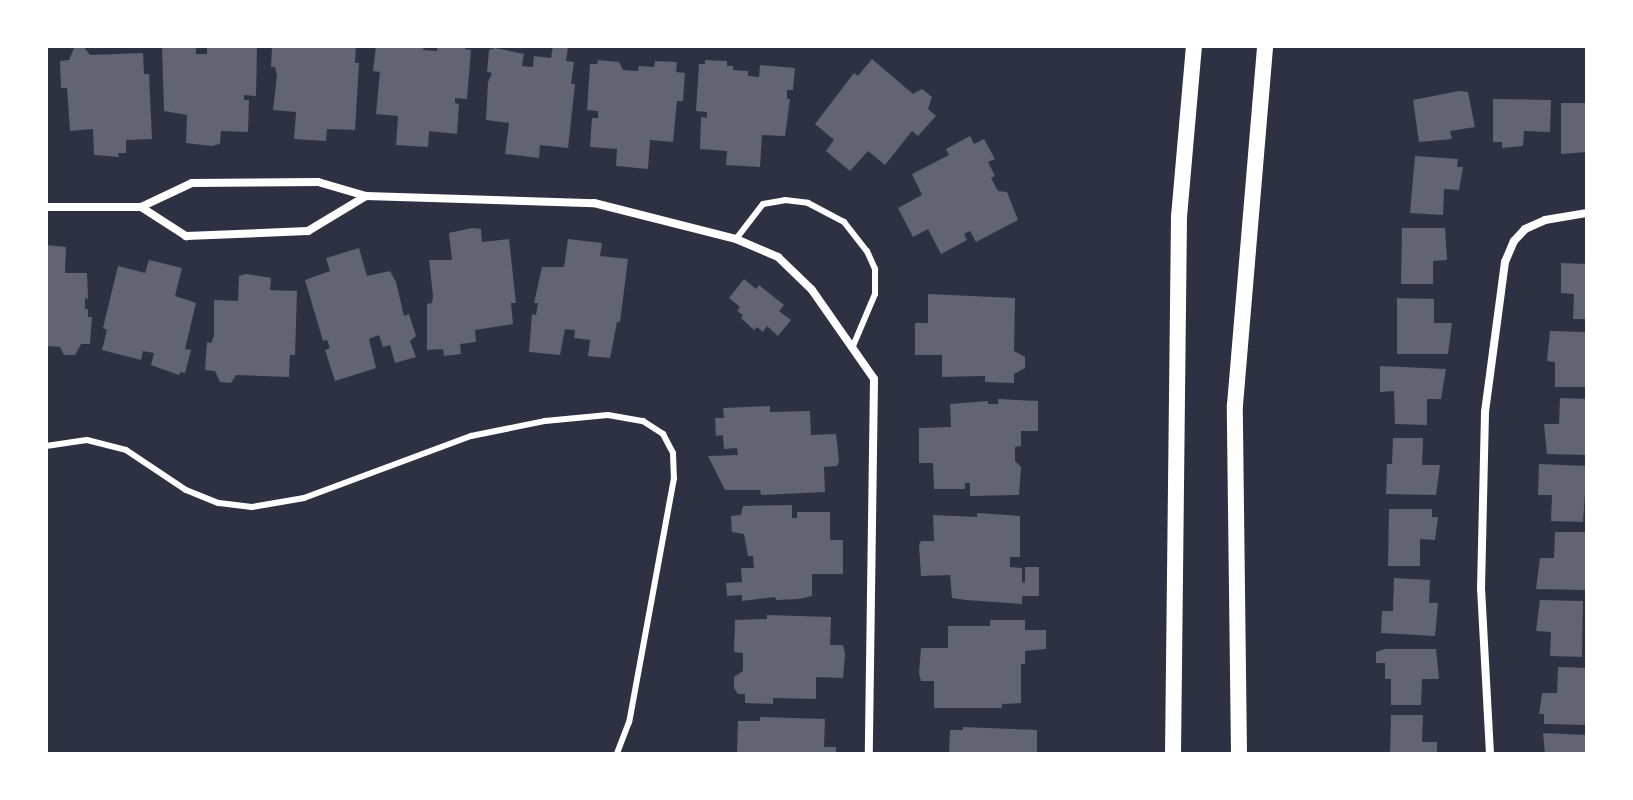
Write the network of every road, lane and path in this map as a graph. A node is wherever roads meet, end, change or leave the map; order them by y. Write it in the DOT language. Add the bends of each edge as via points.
graph roads {
  1 [pos="1194,46"];
  2 [pos="1265,46"];
  3 [pos="366,196"];
  4 [pos="46,207"];
  5 [pos="141,207"];
  6 [pos="1587,213"];
  7 [pos="736,239"];
  8 [pos="853,346"];
  9 [pos="46,446"];
  10 [pos="617,754"];
  11 [pos="869,754"];
  12 [pos="1173,754"];
  13 [pos="1239,754"];
  14 [pos="1490,754"];
  1 -- 12 [label="main road" via="1179,217"];
  2 -- 13 [label="main road" via="1235,405"];
  3 -- 5 [label="street" via="318,182 192,183"];
  3 -- 5 [label="street" via="308,231 186,236"];
  3 -- 7 [label="street" via="594,203"];
  4 -- 5 [label="street"];
  6 -- 14 [label="street" via="1525,229 1505,262 1485,412 1481,589"];
  7 -- 8 [label="street" via="778,257 812,290"];
  7 -- 8 [label="lane" via="763,204 785,200 808,203 844,222 875,269 875,294"];
  8 -- 11 [label="street" via="874,379"];
  9 -- 10 [label="lane" via="87,440 126,450 186,490 219,503 252,507 304,498 471,436 608,415 643,421 663,434 673,453 674,478 629,722"];
}
